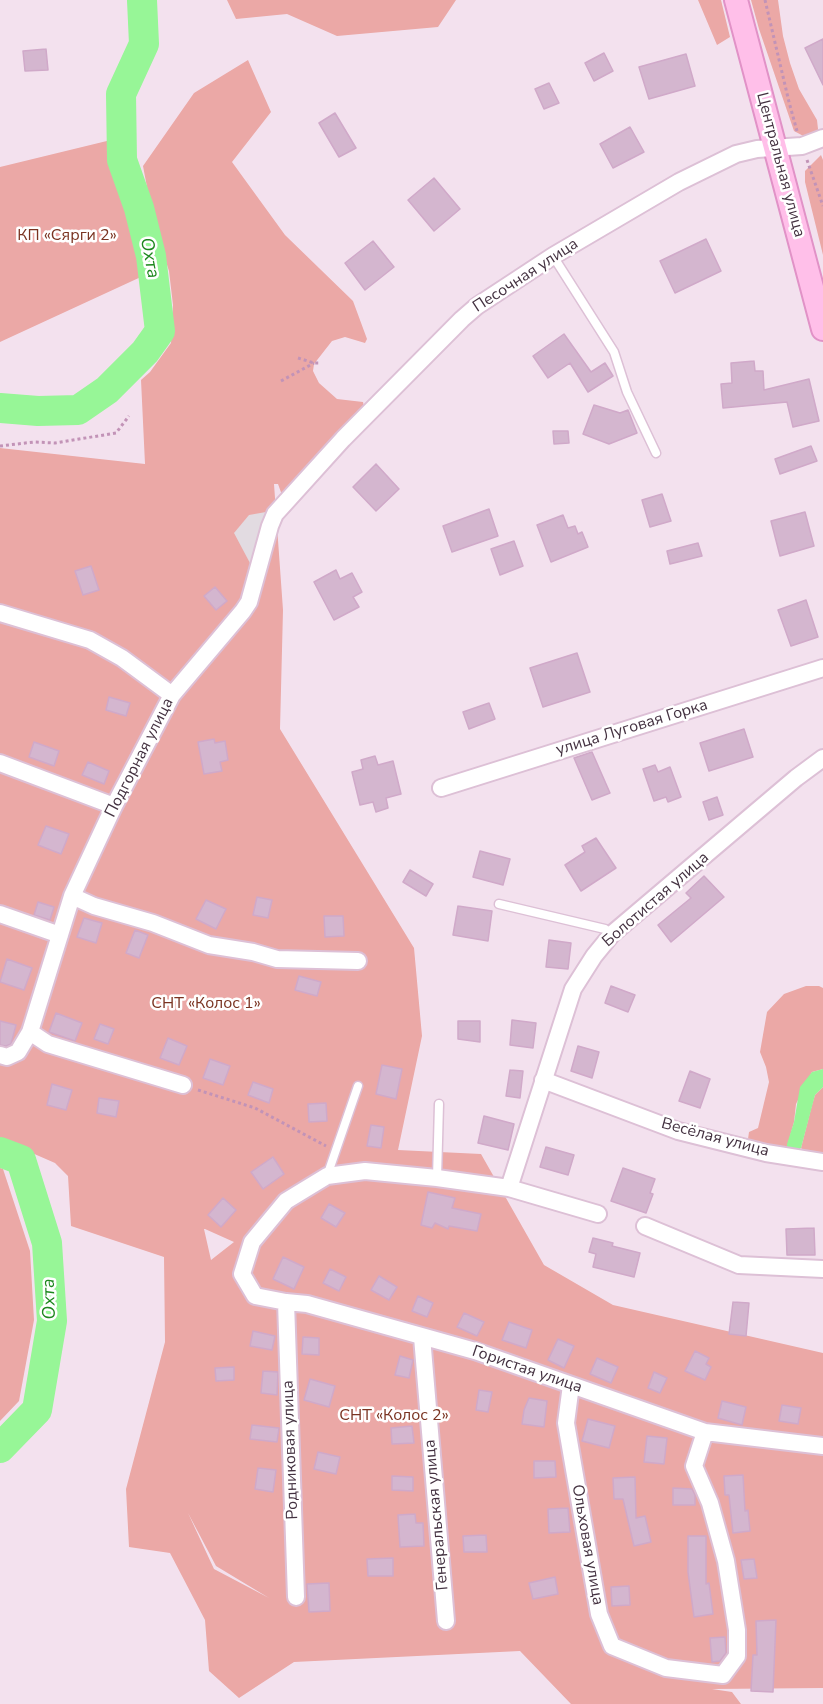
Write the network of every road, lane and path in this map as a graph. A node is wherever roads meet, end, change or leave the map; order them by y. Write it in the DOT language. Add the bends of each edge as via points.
graph roads {
  1 [pos="736,0"];
  2 [pos="765,0"];
  3 [pos="823,138"];
  4 [pos="802,146"];
  5 [pos="777,148"];
  6 [pos="823,206"];
  7 [pos="553,256"];
  8 [pos="823,329"];
  9 [pos="298,358"];
  10 [pos="314,363"];
  11 [pos="320,363"];
  12 [pos="281,381"];
  13 [pos="129,416"];
  14 [pos="0,446"];
  15 [pos="656,453"];
  16 [pos="285,503"];
  17 [pos="0,613"];
  18 [pos="823,668"];
  19 [pos="172,695"];
  20 [pos="823,758"];
  21 [pos="0,763"];
  22 [pos="441,788"];
  23 [pos="114,806"];
  24 [pos="72,896"];
  25 [pos="499,904"];
  26 [pos="0,914"];
  27 [pos="612,934"];
  28 [pos="60,935"];
  29 [pos="358,961"];
  30 [pos="30,1032"];
  31 [pos="0,1055"];
  32 [pos="543,1080"];
  33 [pos="183,1085"];
  34 [pos="358,1086"];
  35 [pos="439,1104"];
  36 [pos="335,1151"];
  37 [pos="823,1162"];
  38 [pos="327,1176"];
  39 [pos="437,1178"];
  40 [pos="508,1188"];
  41 [pos="598,1214"];
  42 [pos="645,1226"];
  43 [pos="823,1269"];
  44 [pos="286,1302"];
  45 [pos="422,1337"];
  46 [pos="571,1385"];
  47 [pos="705,1432"];
  48 [pos="823,1446"];
  49 [pos="296,1597"];
  50 [pos="446,1620"];
  1 -- 5 [label="street, Центральная улица"];
  2 -- 4 [label="path"];
  3 -- 4 [label="street, Песочная улица"];
  4 -- 5 [label="street, Песочная улица"];
  4 -- 6 [label="path"];
  5 -- 7 [label="street, Песочная улица" via="736,154 717,163"];
  5 -- 8 [label="street, Центральная улица"];
  7 -- 15 [label="lane" via="614,352 627,392"];
  7 -- 16 [label="street, Песочная улица" via="462,319"];
  9 -- 10 [label="path"];
  10 -- 11 [label="path"];
  10 -- 12 [label="path"];
  13 -- 14 [label="path" via="116,433 56,443"];
  16 -- 19 [label="street, Подгорная улица" via="270,526 249,602"];
  17 -- 19 [label="street" via="90,640"];
  18 -- 22 [label="street, улица Луговая Горка"];
  19 -- 23 [label="street, Подгорная улица"];
  20 -- 27 [label="street, Болотистая улица"];
  21 -- 23 [label="street"];
  23 -- 24 [label="street, Подгорная улица"];
  24 -- 28 [label="street, Подгорная улица"];
  24 -- 29 [label="street" via="209,945 278,959"];
  25 -- 27 [label="lane" via="605,929"];
  26 -- 28 [label="street"];
  27 -- 32 [label="street, Болотистая улица" via="573,989"];
  28 -- 30 [label="street, Подгорная улица"];
  30 -- 31 [label="street" via="18,1052 7,1057"];
  30 -- 33 [label="street" via="48,1044"];
  32 -- 37 [label="street, Весёлая улица" via="678,1131 766,1153"];
  32 -- 40 [label="street, Болотистая улица"];
  33 -- 36 [label="path" via="255,1108"];
  34 -- 36 [label="lane"];
  35 -- 39 [label="lane"];
  36 -- 38 [label="lane"];
  38 -- 39 [label="street" via="365,1171"];
  38 -- 44 [label="street, Гористая улица" via="286,1201 252,1242 242,1274 255,1296"];
  39 -- 40 [label="street"];
  40 -- 41 [label="street"];
  42 -- 43 [label="street" via="739,1265"];
  44 -- 45 [label="street, Гористая улица" via="307,1304"];
  44 -- 49 [label="street, Родниковая улица"];
  45 -- 46 [label="street, Гористая улица"];
  45 -- 50 [label="street, Генеральская улица"];
  46 -- 47 [label="street, Гористая улица"];
  46 -- 47 [label="street, Ольховая улица" via="566,1422 599,1614 612,1646 666,1668 723,1675 737,1656 737,1630 726,1562 710,1503 694,1466"];
  47 -- 48 [label="street, Гористая улица"];
}
